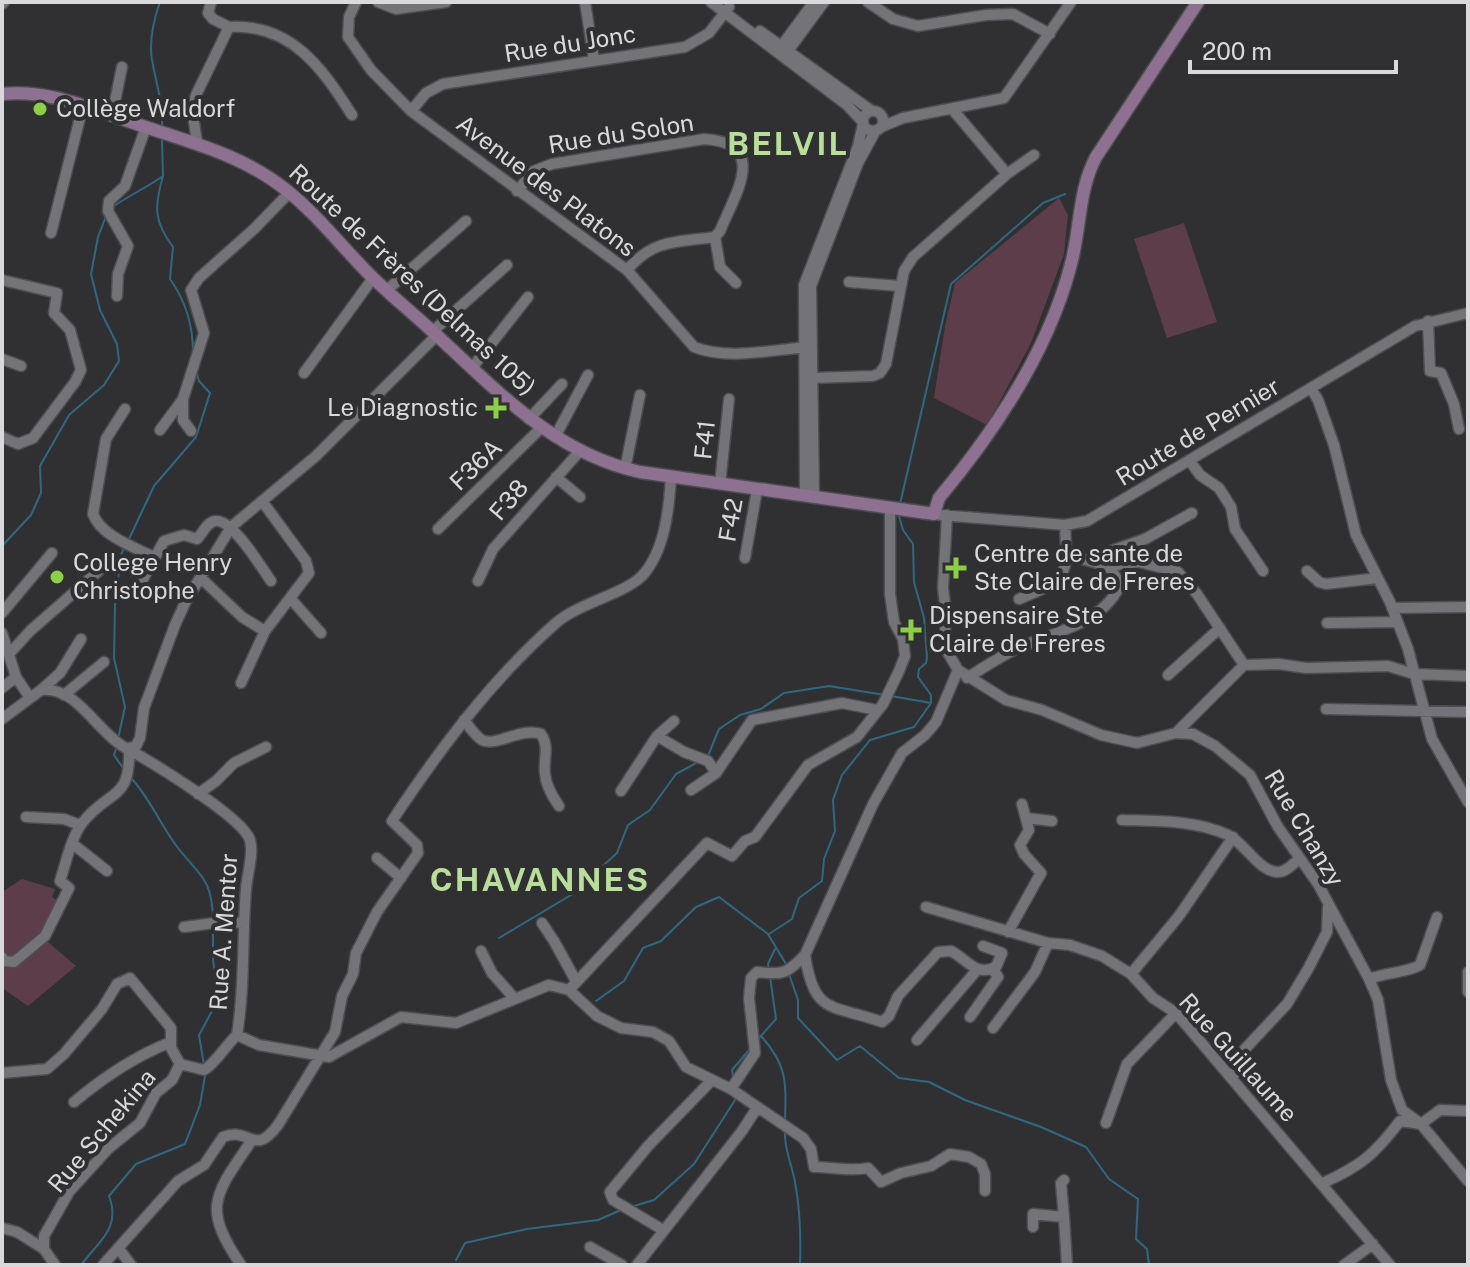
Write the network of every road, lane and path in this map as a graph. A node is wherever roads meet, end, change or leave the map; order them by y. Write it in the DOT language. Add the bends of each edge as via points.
graph roads {
  1 [pos="211,2"];
  2 [pos="356,2"];
  3 [pos="378,2"];
  4 [pos="446,2"];
  5 [pos="585,2"];
  6 [pos="711,2"];
  7 [pos="814,2"];
  8 [pos="824,2"];
  9 [pos="868,2"];
  10 [pos="1071,2"];
  11 [pos="1198,2"];
  12 [pos="725,7"];
  13 [pos="229,27"];
  14 [pos="1050,34"];
  15 [pos="782,52"];
  16 [pos="594,60"];
  17 [pos="122,67"];
  18 [pos="2,94"];
  19 [pos="83,106"];
  20 [pos="953,110"];
  21 [pos="411,111"];
  22 [pos="876,113"];
  23 [pos="352,115"];
  24 [pos="112,116"];
  25 [pos="903,118"];
  26 [pos="863,123"];
  27 [pos="148,128"];
  28 [pos="878,129"];
  29 [pos="197,142"];
  30 [pos="1034,155"];
  31 [pos="855,161"];
  32 [pos="1007,174"];
  33 [pos="517,191"];
  34 [pos="290,192"];
  35 [pos="466,221"];
  36 [pos="51,233"];
  37 [pos="715,237"];
  38 [pos="507,265"];
  39 [pos="627,270"];
  40 [pos="373,278"];
  41 [pos="2,280"];
  42 [pos="849,282"];
  43 [pos="736,283"];
  44 [pos="900,286"];
  45 [pos="387,290"];
  46 [pos="117,296"];
  47 [pos="528,297"];
  48 [pos="1468,313"];
  49 [pos="1428,321"];
  50 [pos="435,333"];
  51 [pos="807,347"];
  52 [pos="2,359"];
  53 [pos="21,366"];
  54 [pos="472,368"];
  55 [pos="304,373"];
  56 [pos="588,375"];
  57 [pos="812,378"];
  58 [pos="562,384"];
  59 [pos="1311,388"];
  60 [pos="640,395"];
  61 [pos="183,399"];
  62 [pos="729,399"];
  63 [pos="125,409"];
  64 [pos="529,419"];
  65 [pos="541,428"];
  66 [pos="1459,429"];
  67 [pos="160,430"];
  68 [pos="191,431"];
  69 [pos="809,434"];
  70 [pos="2,437"];
  71 [pos="555,437"];
  72 [pos="579,452"];
  73 [pos="1190,461"];
  74 [pos="625,469"];
  75 [pos="556,477"];
  76 [pos="671,477"];
  77 [pos="720,484"];
  78 [pos="757,490"];
  79 [pos="809,496"];
  80 [pos="580,497"];
  81 [pos="262,501"];
  82 [pos="890,510"];
  83 [pos="1192,513"];
  84 [pos="941,515"];
  85 [pos="1065,525"];
  86 [pos="231,527"];
  87 [pos="438,529"];
  88 [pos="52,553"];
  89 [pos="1067,555"];
  90 [pos="154,557"];
  91 [pos="745,558"];
  92 [pos="1086,560"];
  93 [pos="1108,566"];
  94 [pos="103,567"];
  95 [pos="1263,571"];
  96 [pos="1307,571"];
  97 [pos="201,578"];
  98 [pos="1378,578"];
  99 [pos="143,579"];
  100 [pos="271,581"];
  101 [pos="478,581"];
  102 [pos="290,598"];
  103 [pos="1019,599"];
  104 [pos="1468,607"];
  105 [pos="1392,608"];
  106 [pos="2,613"];
  107 [pos="1397,622"];
  108 [pos="1327,623"];
  109 [pos="1220,628"];
  110 [pos="265,631"];
  111 [pos="2,633"];
  112 [pos="321,633"];
  113 [pos="81,639"];
  114 [pos="10,653"];
  115 [pos="104,662"];
  116 [pos="1244,665"];
  117 [pos="962,674"];
  118 [pos="1414,674"];
  119 [pos="1168,675"];
  120 [pos="1468,676"];
  121 [pos="16,677"];
  122 [pos="241,683"];
  123 [pos="2,688"];
  124 [pos="41,690"];
  125 [pos="64,695"];
  126 [pos="30,698"];
  127 [pos="1326,709"];
  128 [pos="877,710"];
  129 [pos="1425,712"];
  130 [pos="1468,712"];
  131 [pos="2,719"];
  132 [pos="464,720"];
  133 [pos="674,721"];
  134 [pos="1176,733"];
  135 [pos="657,736"];
  136 [pos="121,744"];
  137 [pos="266,747"];
  138 [pos="716,773"];
  139 [pos="691,790"];
  140 [pos="621,791"];
  141 [pos="198,794"];
  142 [pos="1468,802"];
  143 [pos="1022,804"];
  144 [pos="559,806"];
  145 [pos="26,817"];
  146 [pos="1026,818"];
  147 [pos="1122,820"];
  148 [pos="1052,821"];
  149 [pos="80,825"];
  150 [pos="1233,837"];
  151 [pos="73,844"];
  152 [pos="377,858"];
  153 [pos="1299,859"];
  154 [pos="107,871"];
  155 [pos="401,878"];
  156 [pos="926,907"];
  157 [pos="1328,907"];
  158 [pos="1437,917"];
  159 [pos="244,923"];
  160 [pos="542,923"];
  161 [pos="184,927"];
  162 [pos="1008,932"];
  163 [pos="1048,943"];
  164 [pos="983,946"];
  165 [pos="481,951"];
  166 [pos="805,955"];
  167 [pos="2,957"];
  168 [pos="993,969"];
  169 [pos="977,970"];
  170 [pos="1468,972"];
  171 [pos="1131,974"];
  172 [pos="1369,979"];
  173 [pos="573,986"];
  174 [pos="1468,992"];
  175 [pos="515,999"];
  176 [pos="1176,1013"];
  177 [pos="970,1017"];
  178 [pos="993,1028"];
  179 [pos="237,1035"];
  180 [pos="917,1040"];
  181 [pos="171,1042"];
  182 [pos="318,1056"];
  183 [pos="180,1064"];
  184 [pos="2,1073"];
  185 [pos="1232,1079"];
  186 [pos="712,1080"];
  187 [pos="731,1089"];
  188 [pos="74,1102"];
  189 [pos="757,1108"];
  190 [pos="1468,1111"];
  191 [pos="1106,1123"];
  192 [pos="1421,1124"];
  193 [pos="252,1140"];
  194 [pos="1064,1180"];
  195 [pos="1468,1181"];
  196 [pos="1323,1183"];
  197 [pos="985,1191"];
  198 [pos="1064,1217"];
  199 [pos="1033,1227"];
  200 [pos="2,1228"];
  201 [pos="663,1230"];
  202 [pos="1373,1244"];
  203 [pos="590,1247"];
  204 [pos="44,1249"];
  205 [pos="119,1249"];
  206 [pos="55,1265"];
  207 [pos="103,1265"];
  208 [pos="131,1265"];
  209 [pos="241,1265"];
  210 [pos="622,1265"];
  211 [pos="637,1265"];
  212 [pos="1067,1265"];
  213 [pos="1344,1265"];
  214 [pos="1390,1265"];
  1 -- 13 [label="street" via="208,13"];
  2 -- 21 [label="street, Avenue des Platons" via="349,17 352,46"];
  3 -- 4 [label="street" via="396,9"];
  5 -- 16 [label="street"];
  6 -- 12 [label="street"];
  7 -- 15 [label="street"];
  8 -- 15 [label="street"];
  9 -- 14 [label="street" via="893,19 918,26 1013,14"];
  10 -- 14 [label="street"];
  11 -- 84 [label="main road" via="1085,177 1072,264 1039,346 1003,414 939,498"];
  12 -- 15 [label="street"];
  12 -- 16 [label="street, Rue du Jonc" via="709,33 685,47"];
  13 -- 23 [label="street" via="259,29 299,48"];
  13 -- 29 [label="street" via="192,109"];
  14 -- 20 [label="street" via="1008,96"];
  15 -- 22 [label="street"];
  15 -- 26 [label="street"];
  16 -- 21 [label="street, Rue du Jonc" via="443,84 426,93"];
  17 -- 24 [label="street"];
  18 -- 19 [label="main road, Route de Frères (Delmas 105)" via="40,94"];
  19 -- 24 [label="main road, Route de Frères (Delmas 105)"];
  19 -- 36 [label="street"];
  20 -- 25 [label="street"];
  20 -- 32 [label="street"];
  21 -- 33 [label="street, Avenue des Platons"];
  22 -- 25 [label="street"];
  22 -- 26 [label="street" via="864,116"];
  22 -- 28 [label="street"];
  24 -- 27 [label="main road, Route de Frères (Delmas 105)"];
  25 -- 28 [label="street"];
  26 -- 28 [label="street" via="868,130"];
  26 -- 31 [label="street"];
  27 -- 29 [label="main road, Route de Frères (Delmas 105)"];
  27 -- 46 [label="street" via="125,186 109,201 108,211 128,246"];
  28 -- 31 [label="street"];
  29 -- 34 [label="main road, Route de Frères (Delmas 105)" via="245,163"];
  30 -- 32 [label="street"];
  31 -- 51 [label="street" via="803,299"];
  32 -- 44 [label="street" via="913,257"];
  33 -- 37 [label="street, Rue du Solon" via="534,171 552,164 715,140 739,152 744,164"];
  33 -- 39 [label="street, Avenue des Platons"];
  34 -- 40 [label="main road, Route de Frères (Delmas 105)"];
  34 -- 61 [label="street" via="191,290 204,333"];
  35 -- 45 [label="street"];
  37 -- 39 [label="street" via="659,244"];
  37 -- 43 [label="street" via="720,267"];
  38 -- 50 [label="street"];
  39 -- 51 [label="street, Avenue des Platons" via="694,347 729,354"];
  40 -- 45 [label="main road, Route de Frères (Delmas 105)"];
  40 -- 55 [label="street"];
  41 -- 70 [label="street" via="57,293 54,313 70,330 81,370 33,438 18,444"];
  42 -- 44 [label="street"];
  44 -- 57 [label="street" via="880,373"];
  45 -- 50 [label="main road, Route de Frères (Delmas 105)"];
  47 -- 54 [label="street"];
  48 -- 49 [label="street, Route de Pernier"];
  49 -- 59 [label="street, Route de Pernier"];
  49 -- 66 [label="street" via="1430,371 1441,373"];
  50 -- 54 [label="main road, Route de Frères (Delmas 105)"];
  50 -- 81 [label="street" via="316,456"];
  51 -- 57 [label="street"];
  51 -- 69 [label="street"];
  52 -- 53 [label="street"];
  54 -- 64 [label="main road, Route de Frères (Delmas 105)"];
  56 -- 71 [label="street"];
  57 -- 69 [label="street"];
  58 -- 64 [label="street"];
  59 -- 73 [label="street, Route de Pernier"];
  59 -- 98 [label="street" via="1334,445 1356,535"];
  60 -- 74 [label="street"];
  61 -- 67 [label="street"];
  61 -- 68 [label="street" via="183,420"];
  62 -- 77 [label="street, F41 / F41"];
  63 -- 90 [label="street" via="106,439 93,509 97,524"];
  64 -- 65 [label="main road, Route de Frères (Delmas 105)"];
  65 -- 71 [label="main road, Route de Frères (Delmas 105)"];
  65 -- 87 [label="street, F36A / F36A"];
  69 -- 79 [label="street"];
  71 -- 72 [label="main road, Route de Frères (Delmas 105)"];
  72 -- 74 [label="main road, Route de Frères (Delmas 105)"];
  72 -- 75 [label="street, F38"];
  73 -- 85 [label="street, Route de Pernier" via="1087,521"];
  73 -- 95 [label="street" via="1219,488 1231,507 1235,529"];
  74 -- 76 [label="main road, Route de Frères (Delmas 105)"];
  75 -- 80 [label="street"];
  75 -- 101 [label="street, F38" via="493,549"];
  76 -- 77 [label="main road, Route de Frères (Delmas 105)"];
  76 -- 132 [label="street" via="661,539 641,577 559,621"];
  77 -- 78 [label="main road, Route de Frères (Delmas 105)"];
  78 -- 79 [label="main road, Route de Frères (Delmas 105)"];
  78 -- 91 [label="street, F42"];
  79 -- 82 [label="main road, Route de Frères (Delmas 105)"];
  81 -- 86 [label="street"];
  81 -- 102 [label="street" via="308,565 307,578"];
  82 -- 84 [label="main road, Route de Frères (Delmas 105)"];
  82 -- 128 [label="street" via="890,594 905,656"];
  83 -- 92 [label="street" via="1145,539"];
  84 -- 85 [label="street, Route de Pernier"];
  84 -- 117 [label="street" via="947,651"];
  85 -- 89 [label="street"];
  86 -- 90 [label="street" via="213,521 197,539 184,535 164,541"];
  86 -- 97 [label="street"];
  86 -- 100 [label="street"];
  88 -- 106 [label="street"];
  89 -- 92 [label="street"];
  89 -- 103 [label="street" via="1055,584"];
  90 -- 99 [label="street"];
  92 -- 93 [label="street"];
  93 -- 109 [label="street" via="1139,562 1178,572"];
  93 -- 117 [label="street" via="1119,587 1107,607"];
  94 -- 114 [label="street"];
  96 -- 98 [label="street" via="1326,584"];
  97 -- 110 [label="street"];
  97 -- 136 [label="street" via="175,625 146,702 140,738 136,746"];
  98 -- 105 [label="street"];
  102 -- 110 [label="street"];
  102 -- 112 [label="street"];
  104 -- 105 [label="street"];
  105 -- 107 [label="street"];
  107 -- 108 [label="street"];
  107 -- 118 [label="street"];
  109 -- 116 [label="street"];
  109 -- 119 [label="street"];
  110 -- 122 [label="street"];
  111 -- 114 [label="street"];
  113 -- 124 [label="street" via="60,673"];
  114 -- 121 [label="street"];
  115 -- 125 [label="street"];
  116 -- 118 [label="street" via="1388,666"];
  116 -- 134 [label="street"];
  117 -- 134 [label="street" via="1006,700 1101,735 1137,743"];
  117 -- 166 [label="street" via="936,722 902,753 873,804"];
  118 -- 120 [label="street"];
  118 -- 129 [label="street"];
  121 -- 123 [label="street"];
  121 -- 126 [label="street"];
  124 -- 125 [label="street"];
  124 -- 126 [label="street"];
  125 -- 136 [label="street, Rue A. Mentor"];
  126 -- 131 [label="street"];
  127 -- 129 [label="street"];
  128 -- 138 [label="street" via="842,703 757,719 747,725"];
  128 -- 173 [label="street" via="857,737 808,765 755,837 732,856 707,843"];
  129 -- 130 [label="street"];
  129 -- 142 [label="street" via="1432,739"];
  132 -- 144 [label="street" via="485,741 524,732 541,734 546,782"];
  132 -- 155 [label="street" via="392,821 417,845 418,853"];
  133 -- 135 [label="street"];
  134 -- 153 [label="street, Rue Chanzy" via="1193,734 1215,746 1250,775"];
  135 -- 138 [label="street" via="708,761"];
  135 -- 140 [label="street"];
  136 -- 141 [label="street, Rue A. Mentor"];
  136 -- 149 [label="street" via="130,769 125,784"];
  137 -- 141 [label="street" via="234,763"];
  138 -- 139 [label="street"];
  141 -- 159 [label="street, Rue A. Mentor" via="250,839"];
  143 -- 146 [label="street"];
  145 -- 149 [label="street"];
  146 -- 148 [label="street"];
  146 -- 162 [label="street" via="1029,830 1020,845 1041,873"];
  147 -- 150 [label="street" via="1165,821"];
  149 -- 151 [label="street"];
  150 -- 153 [label="street" via="1275,872"];
  150 -- 171 [label="street"];
  151 -- 154 [label="street"];
  151 -- 167 [label="street" via="60,881 69,888 45,936 14,962"];
  152 -- 155 [label="street"];
  153 -- 157 [label="street, Rue Chanzy"];
  155 -- 182 [label="street" via="356,953 335,1032"];
  156 -- 162 [label="street, Rue Guillaume"];
  157 -- 172 [label="street, Rue Chanzy"];
  157 -- 185 [label="street" via="1327,932 1308,969 1287,1004 1244,1050"];
  158 -- 172 [label="street" via="1420,965"];
  159 -- 161 [label="street"];
  159 -- 179 [label="street, Rue A. Mentor"];
  160 -- 173 [label="street"];
  162 -- 163 [label="street, Rue Guillaume"];
  163 -- 171 [label="street, Rue Guillaume" via="1102,956"];
  163 -- 178 [label="street" via="1035,972"];
  164 -- 168 [label="street" via="1002,953"];
  165 -- 175 [label="street"];
  166 -- 169 [label="street" via="809,980 831,1008 882,1022 938,952 951,951"];
  166 -- 187 [label="street" via="792,969 757,972 751,978 755,1053"];
  168 -- 169 [label="street"];
  168 -- 177 [label="street" via="998,977"];
  169 -- 180 [label="street"];
  170 -- 174 [label="street"];
  171 -- 176 [label="street, Rue Guillaume"];
  172 -- 192 [label="street, Rue Chanzy" via="1378,1000 1391,1080 1402,1110"];
  173 -- 175 [label="street" via="549,985"];
  173 -- 186 [label="street" via="597,1016 621,1028 653,1032 669,1041 686,1067"];
  175 -- 182 [label="street" via="456,1023 401,1017 342,1052"];
  176 -- 185 [label="street, Rue Guillaume"];
  176 -- 191 [label="street" via="1127,1064"];
  179 -- 182 [label="street" via="259,1045"];
  179 -- 183 [label="street" via="204,1070"];
  181 -- 183 [label="street"];
  181 -- 184 [label="street" via="171,1028 130,978 117,984 102,1009 47,1069"];
  181 -- 188 [label="street" via="105,1076"];
  182 -- 193 [label="street" via="267,1139"];
  183 -- 204 [label="street, Rue Schekina" via="140,1123 69,1192 44,1236"];
  185 -- 196 [label="street, Rue Guillaume"];
  186 -- 187 [label="street"];
  186 -- 201 [label="street" via="610,1192 613,1200"];
  187 -- 189 [label="street"];
  189 -- 197 [label="street" via="803,1138 814,1167 868,1168 881,1182 950,1154 981,1164"];
  189 -- 201 [label="street"];
  190 -- 192 [label="street" via="1440,1110"];
  192 -- 195 [label="street, Rue Chanzy"];
  192 -- 196 [label="street" via="1400,1121 1357,1168"];
  193 -- 205 [label="street" via="236,1134 223,1137 204,1165 178,1181"];
  193 -- 209 [label="street" via="222,1185 216,1213 229,1250"];
  194 -- 198 [label="street"];
  196 -- 202 [label="street, Rue Guillaume"];
  198 -- 199 [label="street" via="1033,1214"];
  198 -- 212 [label="street"];
  200 -- 204 [label="street"];
  201 -- 211 [label="street"];
  202 -- 213 [label="street"];
  202 -- 214 [label="street, Rue Guillaume"];
  203 -- 210 [label="street"];
  204 -- 206 [label="street"];
  205 -- 207 [label="street"];
  205 -- 208 [label="street"];
}
